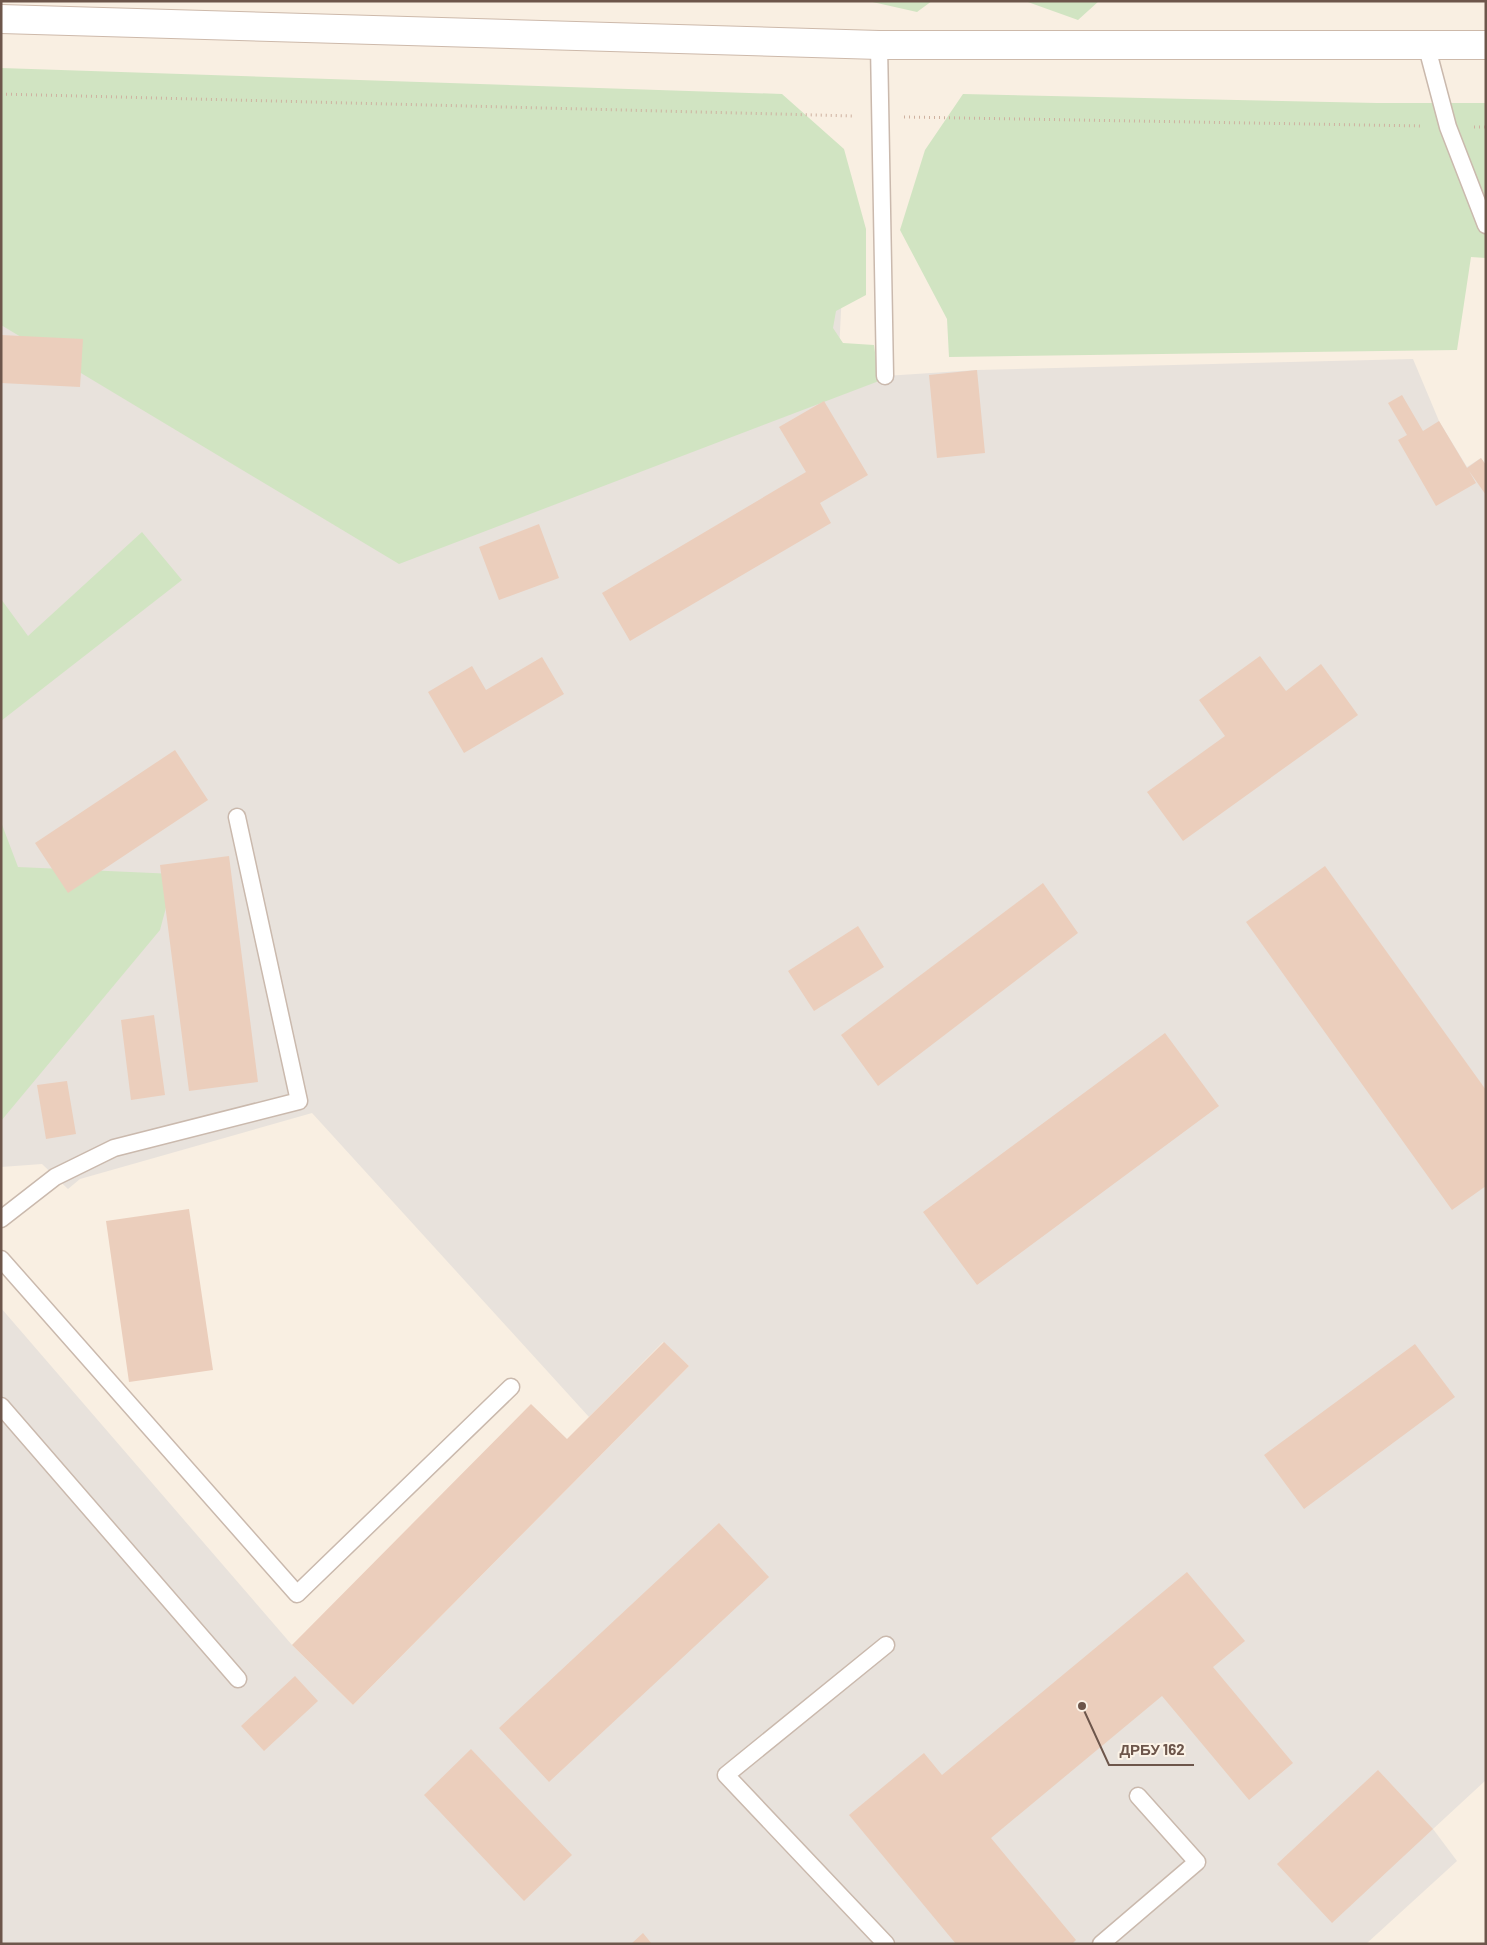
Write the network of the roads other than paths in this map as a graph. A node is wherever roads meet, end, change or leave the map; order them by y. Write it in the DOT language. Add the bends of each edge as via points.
graph roads {
  1 [pos="1,18"];
  2 [pos="1426,44"];
  3 [pos="1486,44"];
  4 [pos="879,45"];
  5 [pos="1486,225"];
  6 [pos="885,376"];
  7 [pos="237,817"];
  8 [pos="1,1219"];
  9 [pos="1,1259"];
  10 [pos="511,1387"];
  11 [pos="1,1406"];
  12 [pos="886,1645"];
  13 [pos="238,1679"];
  14 [pos="1138,1796"];
  15 [pos="886,1944"];
  16 [pos="1100,1944"];
  1 -- 4 [label="main road"];
  2 -- 3 [label="main road"];
  2 -- 4 [label="main road"];
  2 -- 5 [label="lane" via="1448,126"];
  4 -- 6 [label="lane"];
  7 -- 8 [label="lane" via="298,1101 114,1148 55,1177"];
  9 -- 10 [label="lane" via="297,1594"];
  11 -- 13 [label="lane"];
  12 -- 15 [label="lane" via="726,1775"];
  14 -- 16 [label="lane" via="1197,1862"];
}
